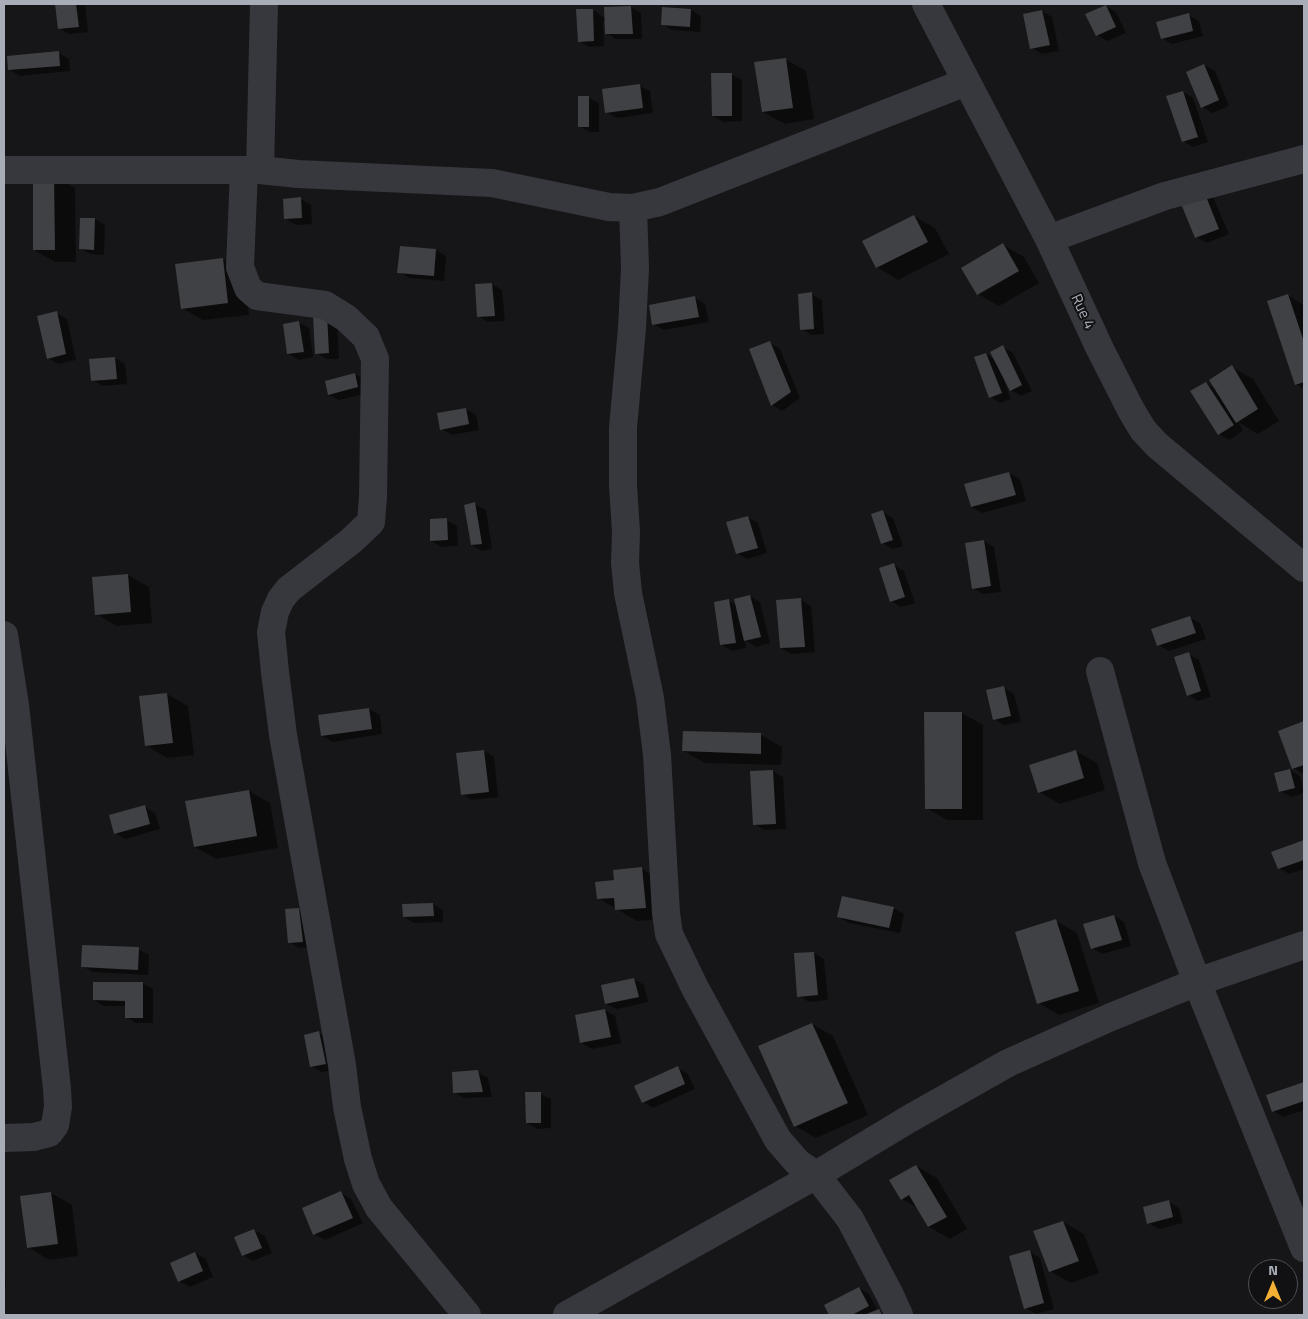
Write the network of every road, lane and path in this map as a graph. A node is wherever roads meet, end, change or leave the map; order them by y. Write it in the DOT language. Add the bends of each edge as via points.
graph roads {
  1 [pos="264,4"];
  2 [pos="926,4"];
  3 [pos="966,82"];
  4 [pos="1304,159"];
  5 [pos="4,170"];
  6 [pos="252,170"];
  7 [pos="633,208"];
  8 [pos="1048,240"];
  9 [pos="1304,568"];
  10 [pos="4,635"];
  11 [pos="1100,671"];
  12 [pos="1304,945"];
  13 [pos="1197,982"];
  14 [pos="4,1138"];
  15 [pos="816,1175"];
  16 [pos="1304,1248"];
  17 [pos="467,1315"];
  18 [pos="567,1315"];
  19 [pos="899,1315"];
  1 -- 6 [label="street"];
  2 -- 3 [label="street, Rue 4"];
  3 -- 7 [label="street" via="660,202"];
  3 -- 8 [label="street, Rue 4"];
  4 -- 8 [label="street" via="1165,196"];
  5 -- 6 [label="street"];
  6 -- 7 [label="street" via="492,183 609,207"];
  6 -- 17 [label="street" via="240,267 248,288 257,296 325,305 346,318 366,337 375,358 371,522 289,589 275,612 271,632 285,744 358,1159 379,1208"];
  7 -- 15 [label="street" via="634,285 623,428 625,563 658,755 669,934 778,1140 798,1163"];
  8 -- 9 [label="street, Rue 4" via="1143,430"];
  10 -- 14 [label="street" via="15,705 58,1107 56,1125 49,1133"];
  11 -- 13 [label="street" via="1152,863"];
  12 -- 13 [label="street"];
  13 -- 15 [label="street" via="1008,1063"];
  13 -- 16 [label="street"];
  15 -- 18 [label="street"];
  15 -- 19 [label="street" via="850,1219"];
}
